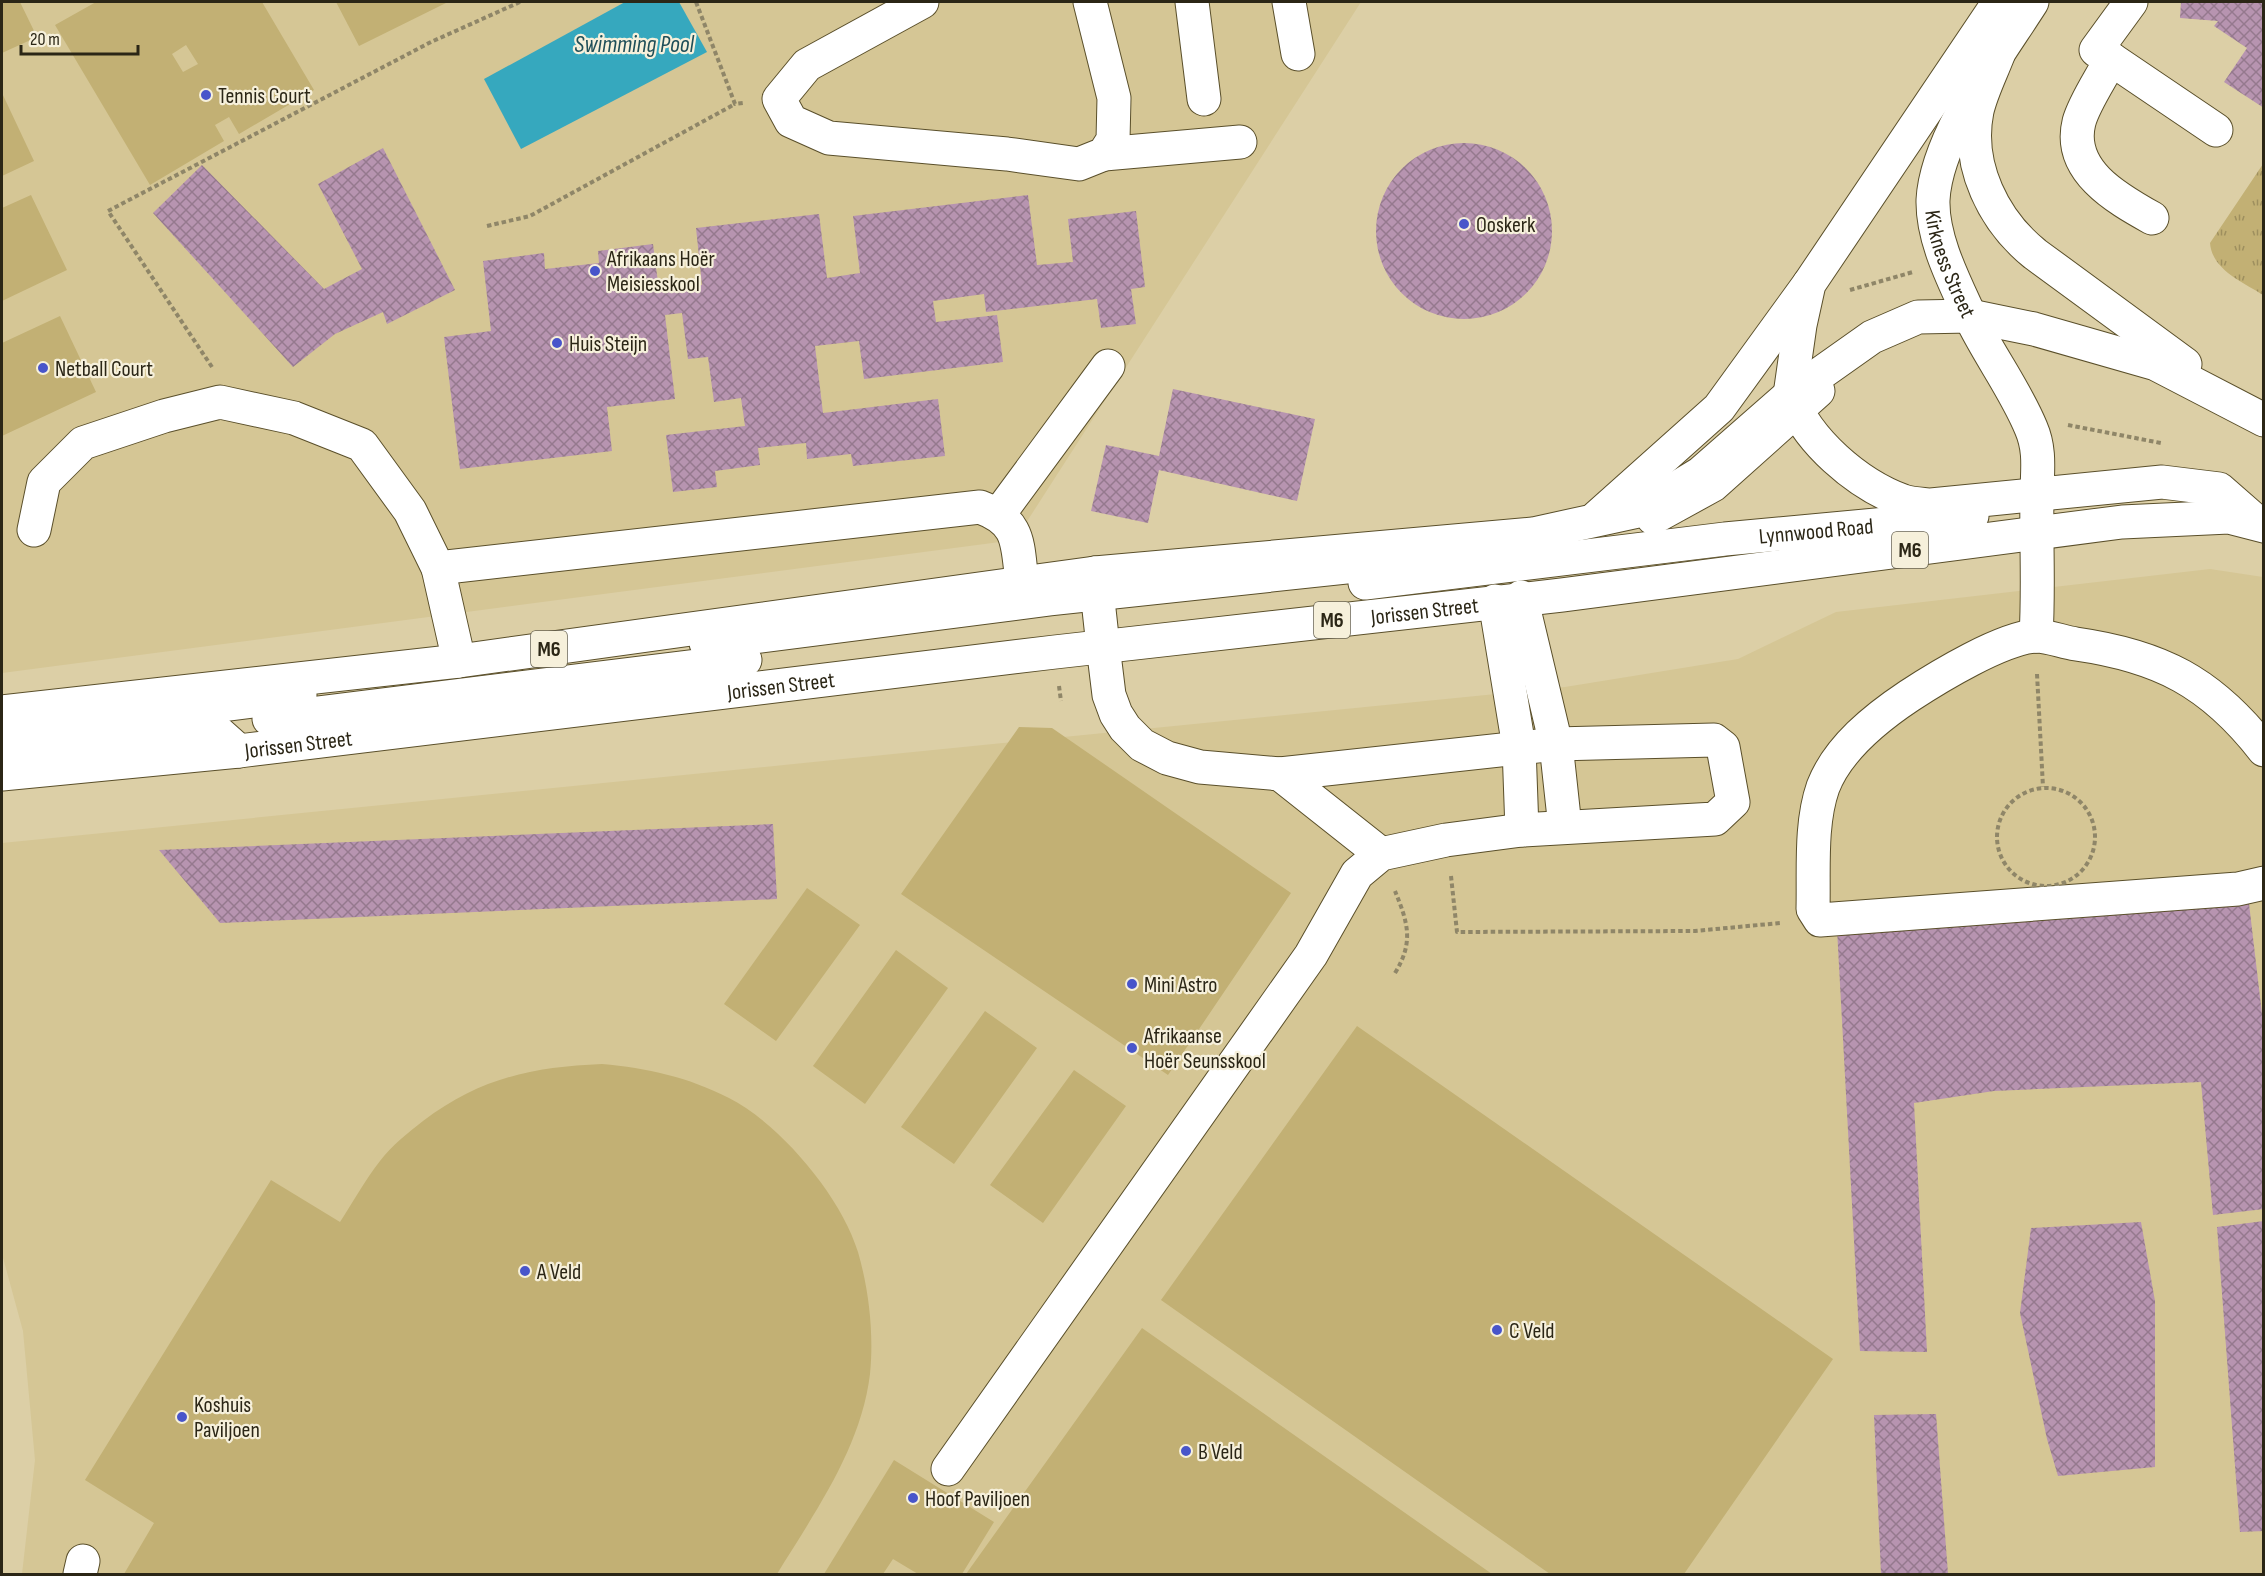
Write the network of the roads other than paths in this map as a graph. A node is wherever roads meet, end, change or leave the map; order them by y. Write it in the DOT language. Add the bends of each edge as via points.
graph roads {
  1 [pos="922,2"];
  2 [pos="1090,2"];
  3 [pos="1192,2"];
  4 [pos="1290,2"];
  5 [pos="1999,2"];
  6 [pos="2032,2"];
  7 [pos="2131,2"];
  8 [pos="1298,54"];
  9 [pos="1998,55"];
  10 [pos="2111,59"];
  11 [pos="1204,99"];
  12 [pos="2216,130"];
  13 [pos="1240,142"];
  14 [pos="1104,153"];
  15 [pos="2152,218"];
  16 [pos="1809,284"];
  17 [pos="1973,321"];
  18 [pos="1108,366"];
  19 [pos="1793,403"];
  20 [pos="2251,413"];
  21 [pos="2038,511"];
  22 [pos="999,514"];
  23 [pos="1594,520"];
  24 [pos="2262,520"];
  25 [pos="34,530"];
  26 [pos="1542,547"];
  27 [pos="438,568"];
  28 [pos="1022,582"];
  29 [pos="1562,595"];
  30 [pos="1508,599"];
  31 [pos="1099,607"];
  32 [pos="2036,636"];
  33 [pos="459,661"];
  34 [pos="2,712"];
  35 [pos="211,726"];
  36 [pos="2,733"];
  37 [pos="1556,744"];
  38 [pos="1519,747"];
  39 [pos="2264,750"];
  40 [pos="239,751"];
  41 [pos="2,752"];
  42 [pos="2,774"];
  43 [pos="1280,774"];
  44 [pos="1565,827"];
  45 [pos="1522,830"];
  46 [pos="1381,854"];
  47 [pos="2264,884"];
  48 [pos="948,1469"];
  1 -- 14 [label="main road" via="807,65 779,99 791,121 829,138 1079,164"];
  2 -- 14 [label="main road" via="1114,98 1113,140"];
  3 -- 11 [label="main road"];
  4 -- 8 [label="main road"];
  5 -- 16 [label="main road"];
  6 -- 9 [label="main road, Kirkness Street"];
  7 -- 10 [label="main road" via="2096,51"];
  9 -- 17 [label="main road, Kirkness Street" via="1958,122 1933,199 1938,237"];
  9 -- 20 [label="main road" via="1977,112 1976,156 1985,192 2000,216 2018,240 2035,254"];
  10 -- 12 [label="main road"];
  10 -- 15 [label="main road" via="2079,121 2077,149 2086,169 2102,186"];
  13 -- 14 [label="main road"];
  16 -- 19 [label="main road" via="1800,325"];
  16 -- 23 [label="main road" via="1719,408"];
  17 -- 19 [label="main road, M6" via="1918,317 1872,337"];
  17 -- 20 [label="main road, M6" via="2034,329 2156,364"];
  17 -- 21 [label="main road, Kirkness Street" via="2031,429 2038,452"];
  18 -- 22 [label="main road"];
  19 -- 21 [label="main road" via="1819,440 1847,468 1905,501"];
  19 -- 23 [label="main road, M6" via="1701,473 1634,512"];
  19 -- 26 [label="main road" via="1713,485 1675,508 1637,525"];
  21 -- 24 [label="main road, Lynnwood Road / M6" via="2122,522 2229,517"];
  21 -- 24 [label="main road" via="2162,482 2218,489"];
  21 -- 26 [label="main road, Lynnwood Road" via="1725,539"];
  21 -- 29 [label="main road, Lynnwood Road / M6"];
  21 -- 32 [label="main road, Kirkness Street"];
  22 -- 27 [label="main road" via="980,507"];
  22 -- 28 [label="main road" via="1012,528"];
  23 -- 26 [label="main road, M6"];
  25 -- 27 [label="main road" via="44,482 83,443 220,402 294,418 362,445 410,510"];
  26 -- 31 [label="main road, Jorissen Street / M6"];
  26 -- 31 [label="main road, Jorissen Street"];
  27 -- 33 [label="main road"];
  28 -- 31 [label="main road, Jorissen Street / M6"];
  28 -- 33 [label="main road, Jorissen Street / M6"];
  29 -- 30 [label="main road, Jorissen Street / M6"];
  30 -- 31 [label="main road, Jorissen Street / M6"];
  30 -- 37 [label="main road"];
  30 -- 38 [label="main road"];
  31 -- 35 [label="main road, Jorissen Street"];
  31 -- 36 [label="main road, Jorissen Street"];
  31 -- 40 [label="main road, Jorissen Street / M6"];
  31 -- 43 [label="main road" via="1109,695 1125,728 1142,745 1167,758 1200,767"];
  32 -- 39 [label="main road" via="2125,652 2189,678"];
  32 -- 47 [label="main road" via="1997,647 1935,678 1895,705 1840,756 1823,787 1817,813 1813,909 1820,920"];
  33 -- 34 [label="main road, Jorissen Street / M6"];
  35 -- 40 [label="main road"];
  35 -- 41 [label="main road, Jorissen Street"];
  37 -- 38 [label="main road"];
  37 -- 44 [label="main road"];
  37 -- 44 [label="main road" via="1714,740 1723,747 1733,802 1715,819"];
  38 -- 43 [label="main road"];
  38 -- 45 [label="main road"];
  40 -- 42 [label="main road, Jorissen Street / M6"];
  43 -- 46 [label="main road"];
  44 -- 45 [label="main road"];
  45 -- 46 [label="main road"];
  46 -- 48 [label="main road" via="1356,874 1311,954"];
}
